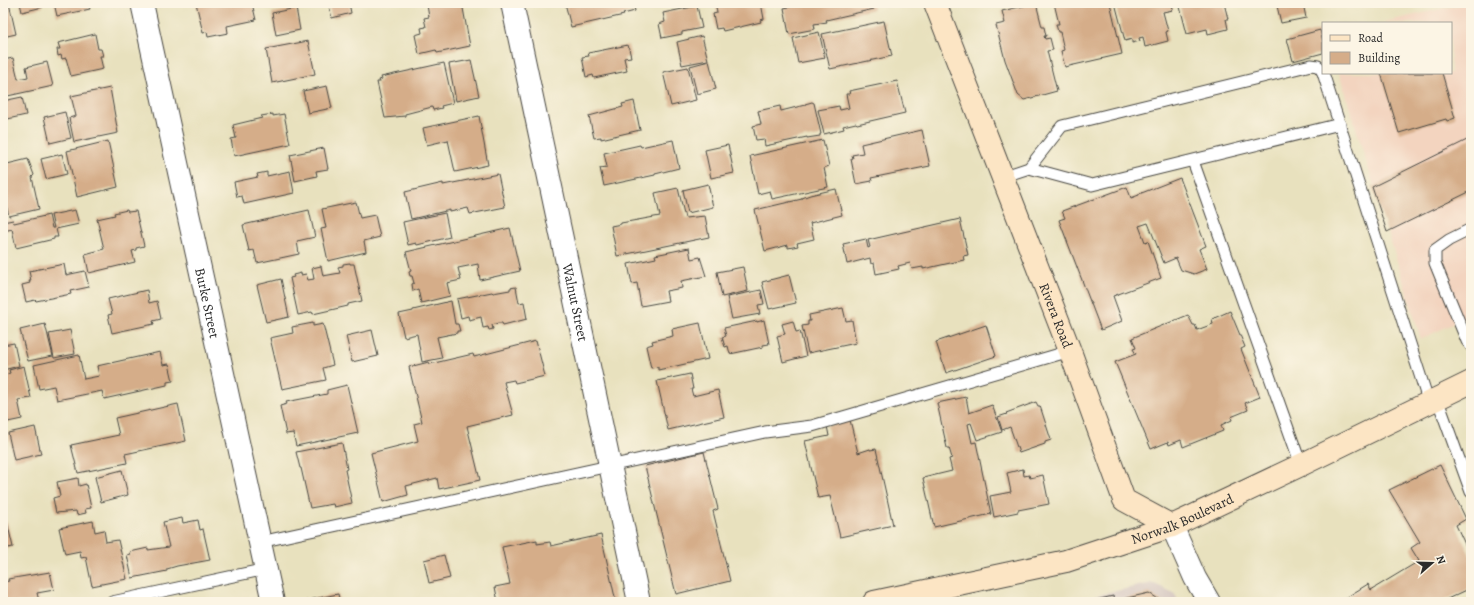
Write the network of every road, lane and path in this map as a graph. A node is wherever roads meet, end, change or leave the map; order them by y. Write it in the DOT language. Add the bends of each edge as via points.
graph roads {
  1 [pos="142,3"];
  2 [pos="512,3"];
  3 [pos="935,3"];
  4 [pos="1322,72"];
  5 [pos="1323,74"];
  6 [pos="1340,124"];
  7 [pos="1192,160"];
  8 [pos="1029,168"];
  9 [pos="1002,177"];
  10 [pos="1471,229"];
  11 [pos="1471,346"];
  12 [pos="1070,351"];
  13 [pos="1471,382"];
  14 [pos="1433,400"];
  15 [pos="610,465"];
  16 [pos="1301,465"];
  17 [pos="1471,492"];
  18 [pos="1172,526"];
  19 [pos="260,542"];
  20 [pos="266,570"];
  21 [pos="112,602"];
  22 [pos="273,602"];
  23 [pos="639,602"];
  24 [pos="874,602"];
  25 [pos="1210,602"];
  1 -- 19 [label="street, Burke Street"];
  2 -- 15 [label="street, Walnut Street"];
  3 -- 9 [label="main road, Rivera Road"];
  4 -- 8 [label="lane" via="1318,66 1311,65 1062,126"];
  5 -- 6 [label="lane"];
  6 -- 7 [label="lane"];
  6 -- 14 [label="lane"];
  7 -- 8 [label="lane" via="1092,185"];
  7 -- 16 [label="lane"];
  8 -- 9 [label="lane"];
  9 -- 12 [label="main road, Rivera Road"];
  10 -- 11 [label="lane" via="1435,250 1435,263"];
  12 -- 15 [label="lane" via="812,426 765,432"];
  12 -- 18 [label="main road, Rivera Road" via="1124,500"];
  13 -- 14 [label="main road, Norwalk Boulevard"];
  14 -- 16 [label="main road, Norwalk Boulevard"];
  14 -- 17 [label="lane"];
  15 -- 19 [label="lane"];
  15 -- 23 [label="street, Walnut Street"];
  16 -- 18 [label="main road, Norwalk Boulevard"];
  18 -- 24 [label="main road, Norwalk Boulevard" via="1066,561"];
  18 -- 25 [label="street" via="1194,578"];
  19 -- 20 [label="street, Burke Street"];
  20 -- 21 [label="lane"];
  20 -- 22 [label="street, Burke Street"];
}
